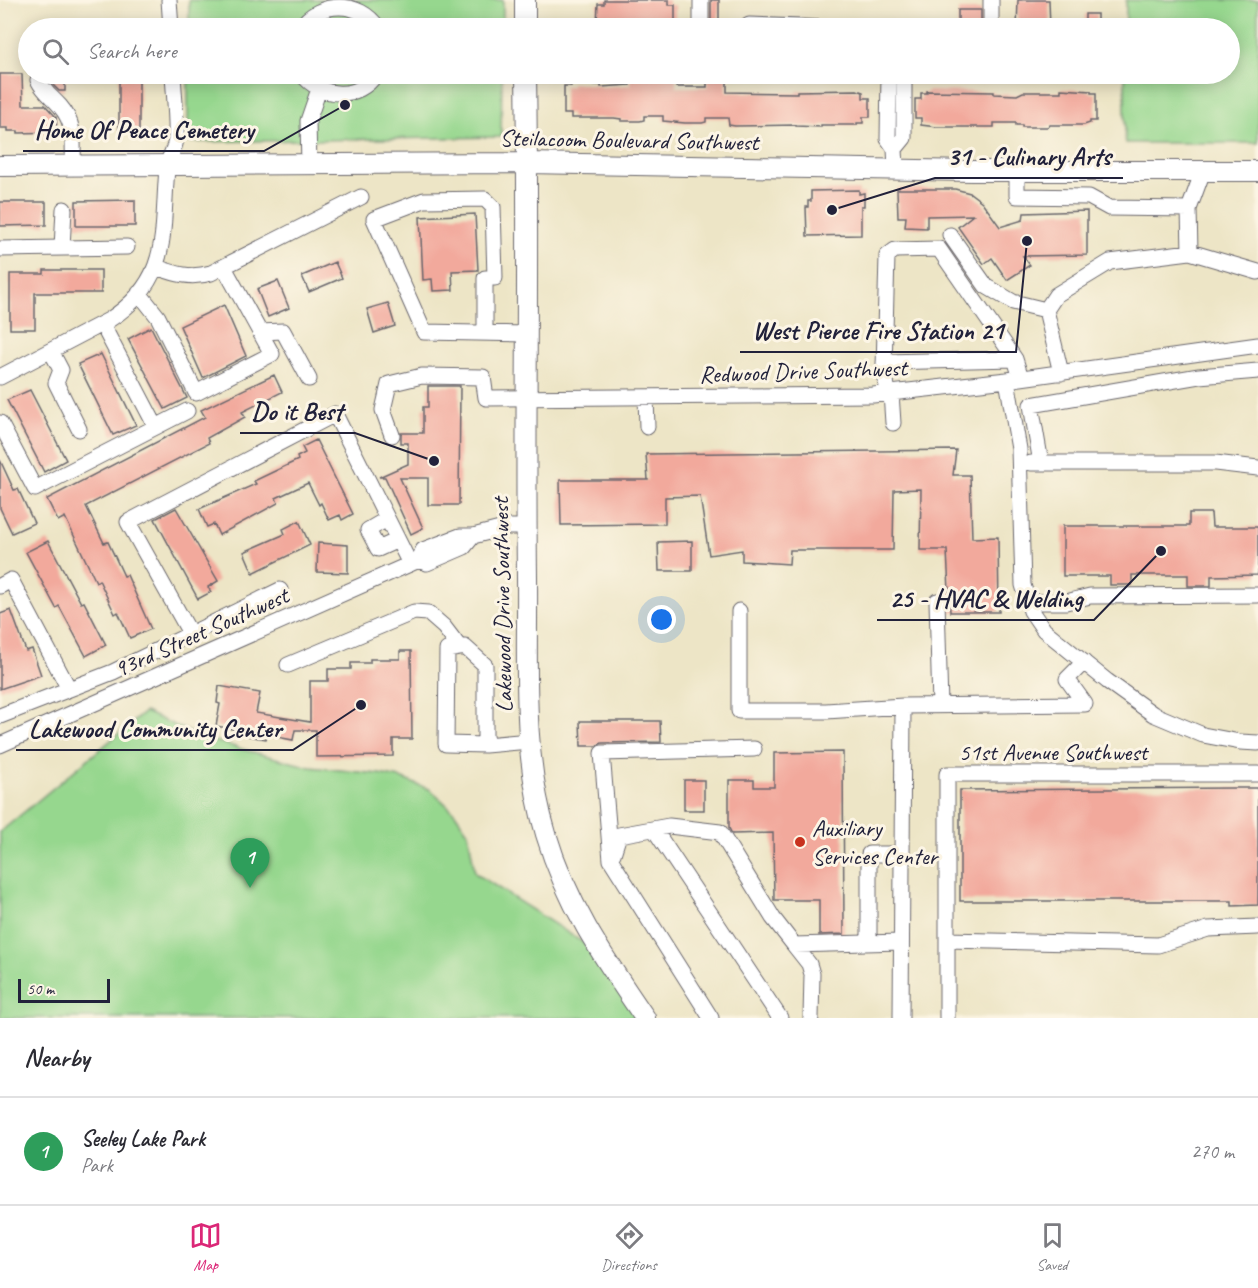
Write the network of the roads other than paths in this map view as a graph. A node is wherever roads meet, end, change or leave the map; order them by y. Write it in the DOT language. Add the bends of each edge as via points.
graph roads {
  1 [pos="169,0"];
  2 [pos="525,0"];
  3 [pos="701,0"];
  4 [pos="991,0"];
  5 [pos="170,18"];
  6 [pos="308,18"];
  7 [pos="370,18"];
  8 [pos="525,18"];
  9 [pos="701,18"];
  10 [pos="991,18"];
  11 [pos="40,84"];
  12 [pos="174,84"];
  13 [pos="312,84"];
  14 [pos="365,84"];
  15 [pos="526,84"];
  16 [pos="899,84"];
  17 [pos="319,89"];
  18 [pos="527,163"];
  19 [pos="0,166"];
  20 [pos="73,166"];
  21 [pos="167,166"];
  22 [pos="309,166"];
  23 [pos="896,170"];
  24 [pos="1017,171"];
  25 [pos="1062,171"];
  26 [pos="1203,171"];
  27 [pos="1258,171"];
  28 [pos="1061,196"];
  29 [pos="361,197"];
  30 [pos="64,209"];
  31 [pos="1190,209"];
  32 [pos="950,235"];
  33 [pos="127,247"];
  34 [pos="62,248"];
  35 [pos="0,249"];
  36 [pos="1190,252"];
  37 [pos="156,267"];
  38 [pos="224,267"];
  39 [pos="1258,272"];
  40 [pos="140,293"];
  41 [pos="1046,310"];
  42 [pos="102,324"];
  43 [pos="260,332"];
  44 [pos="485,333"];
  45 [pos="526,334"];
  46 [pos="1258,345"];
  47 [pos="51,351"];
  48 [pos="1015,359"];
  49 [pos="884,362"];
  50 [pos="1117,365"];
  51 [pos="1258,371"];
  52 [pos="1061,373"];
  53 [pos="0,377"];
  54 [pos="309,379"];
  55 [pos="1014,379"];
  56 [pos="1120,390"];
  57 [pos="889,393"];
  58 [pos="526,397"];
  59 [pos="646,397"];
  60 [pos="187,411"];
  61 [pos="0,423"];
  62 [pos="893,423"];
  63 [pos="156,427"];
  64 [pos="647,427"];
  65 [pos="79,429"];
  66 [pos="392,435"];
  67 [pos="1019,463"];
  68 [pos="1041,463"];
  69 [pos="1258,468"];
  70 [pos="387,519"];
  71 [pos="527,527"];
  72 [pos="398,540"];
  73 [pos="415,562"];
  74 [pos="0,586"];
  75 [pos="280,590"];
  76 [pos="1258,595"];
  77 [pos="937,601"];
  78 [pos="1028,602"];
  79 [pos="739,611"];
  80 [pos="190,633"];
  81 [pos="460,648"];
  82 [pos="1084,663"];
  83 [pos="288,665"];
  84 [pos="69,689"];
  85 [pos="903,706"];
  86 [pos="940,706"];
  87 [pos="0,716"];
  88 [pos="530,741"];
  89 [pos="1258,743"];
  90 [pos="0,745"];
  91 [pos="485,745"];
  92 [pos="754,749"];
  93 [pos="1258,774"];
  94 [pos="654,829"];
  95 [pos="902,854"];
  96 [pos="611,860"];
  97 [pos="1258,927"];
  98 [pos="947,940"];
  99 [pos="901,942"];
  100 [pos="869,943"];
  101 [pos="794,945"];
  102 [pos="645,1018"];
  103 [pos="711,1018"];
  104 [pos="780,1018"];
  105 [pos="811,1018"];
  106 [pos="902,1018"];
  107 [pos="946,1018"];
  1 -- 5 [label="street"];
  2 -- 8 [label="main road"];
  3 -- 9 [label="street"];
  4 -- 10 [label="street"];
  6 -- 7 [label="street" via="321,8 336,5 350,6"];
  11 -- 20 [label="street" via="73,129"];
  12 -- 21 [label="street" via="177,141"];
  13 -- 17 [label="street"];
  14 -- 17 [label="street" via="349,93"];
  15 -- 18 [label="main road, Lakewood Drive Southwest"];
  16 -- 23 [label="street" via="904,138 895,149"];
  17 -- 22 [label="street" via="308,121"];
  18 -- 22 [label="main road, Steilacoom Boulevard Southwest"];
  18 -- 23 [label="main road, Steilacoom Boulevard Southwest"];
  18 -- 45 [label="main road, Lakewood Drive Southwest"];
  19 -- 20 [label="main road, Steilacoom Boulevard Southwest"];
  20 -- 21 [label="main road, Steilacoom Boulevard Southwest"];
  21 -- 22 [label="main road, Steilacoom Boulevard Southwest"];
  21 -- 37 [label="street" via="162,248"];
  23 -- 24 [label="main road, Steilacoom Boulevard Southwest"];
  24 -- 25 [label="main road, Steilacoom Boulevard Southwest"];
  24 -- 28 [label="street" via="1017,196"];
  25 -- 26 [label="main road, Steilacoom Boulevard Southwest"];
  25 -- 28 [label="street"];
  26 -- 27 [label="main road, Steilacoom Boulevard Southwest"];
  26 -- 31 [label="street"];
  28 -- 31 [label="street" via="1089,197 1109,208"];
  29 -- 38 [label="street"];
  30 -- 34 [label="street"];
  31 -- 36 [label="street"];
  32 -- 41 [label="street" via="986,286 1013,302"];
  33 -- 34 [label="street"];
  34 -- 35 [label="street"];
  36 -- 39 [label="street"];
  36 -- 41 [label="street" via="1110,262 1056,295"];
  37 -- 38 [label="street" via="190,277"];
  37 -- 40 [label="street"];
  38 -- 43 [label="street"];
  40 -- 42 [label="street" via="124,310"];
  40 -- 43 [label="street" via="158,317 196,393 272,354"];
  41 -- 52 [label="street"];
  42 -- 47 [label="street"];
  42 -- 63 [label="street"];
  43 -- 54 [label="street" via="283,331"];
  44 -- 44 [label="street" via="424,332 374,219 424,200 484,199 493,207 495,278 485,278"];
  44 -- 45 [label="street"];
  45 -- 58 [label="main road, Lakewood Drive Southwest"];
  46 -- 50 [label="street, Redwood Drive Southwest"];
  47 -- 53 [label="street"];
  47 -- 65 [label="street" via="61,370 56,383"];
  48 -- 49 [label="street"];
  48 -- 49 [label="street" via="939,249 895,250 887,256"];
  48 -- 55 [label="street"];
  49 -- 57 [label="street"];
  50 -- 52 [label="street, Redwood Drive Southwest"];
  50 -- 56 [label="street"];
  51 -- 56 [label="street" via="1199,376"];
  52 -- 55 [label="street, Redwood Drive Southwest"];
  55 -- 57 [label="street, Redwood Drive Southwest"];
  55 -- 67 [label="street"];
  56 -- 68 [label="street" via="1031,405"];
  57 -- 59 [label="street, Redwood Drive Southwest"];
  57 -- 62 [label="street"];
  58 -- 59 [label="street, Redwood Drive Southwest"];
  58 -- 66 [label="street, Redwood Drive Southwest" via="486,398 483,377 422,376 389,384 383,410"];
  58 -- 71 [label="main road, Lakewood Drive Southwest"];
  59 -- 64 [label="street"];
  60 -- 63 [label="street"];
  61 -- 63 [label="street" via="35,489"];
  67 -- 68 [label="street"];
  67 -- 78 [label="street" via="1021,567"];
  68 -- 69 [label="street" via="1215,463"];
  70 -- 72 [label="street"];
  70 -- 72 [label="street" via="368,530 378,549"];
  70 -- 80 [label="street" via="335,414 128,522"];
  71 -- 73 [label="street, 93rd Street Southwest" via="460,536 423,550"];
  71 -- 88 [label="main road, Lakewood Drive Southwest"];
  72 -- 73 [label="street"];
  73 -- 90 [label="street, 93rd Street Southwest"];
  74 -- 84 [label="street" via="11,580"];
  75 -- 80 [label="street"];
  76 -- 78 [label="street" via="1090,596 1066,602"];
  77 -- 86 [label="street"];
  78 -- 82 [label="street" via="1044,630"];
  79 -- 85 [label="street" via="740,711"];
  80 -- 84 [label="street" via="113,672"];
  81 -- 83 [label="street" via="428,613 414,612"];
  81 -- 91 [label="street" via="465,647 485,664"];
  81 -- 91 [label="street" via="447,650 446,744"];
  82 -- 86 [label="street" via="1067,679 1085,704"];
  82 -- 89 [label="street" via="1153,714 1203,735"];
  84 -- 87 [label="street"];
  85 -- 86 [label="street"];
  85 -- 95 [label="street"];
  88 -- 91 [label="street"];
  88 -- 102 [label="main road, Lakewood Drive Southwest" via="545,832 563,883 587,931"];
  92 -- 96 [label="street" via="602,753"];
  93 -- 98 [label="street, 51st Avenue Southwest" via="947,774"];
  94 -- 96 [label="street" via="619,835"];
  94 -- 101 [label="street" via="669,826 720,832"];
  94 -- 104 [label="street"];
  95 -- 99 [label="street"];
  95 -- 100 [label="street" via="869,854"];
  96 -- 103 [label="street"];
  97 -- 98 [label="street" via="1208,929 1158,945"];
  98 -- 107 [label="street, 51st Avenue Southwest"];
  99 -- 100 [label="street"];
  99 -- 106 [label="street"];
  100 -- 101 [label="street"];
  101 -- 105 [label="street" via="812,974"];
}
